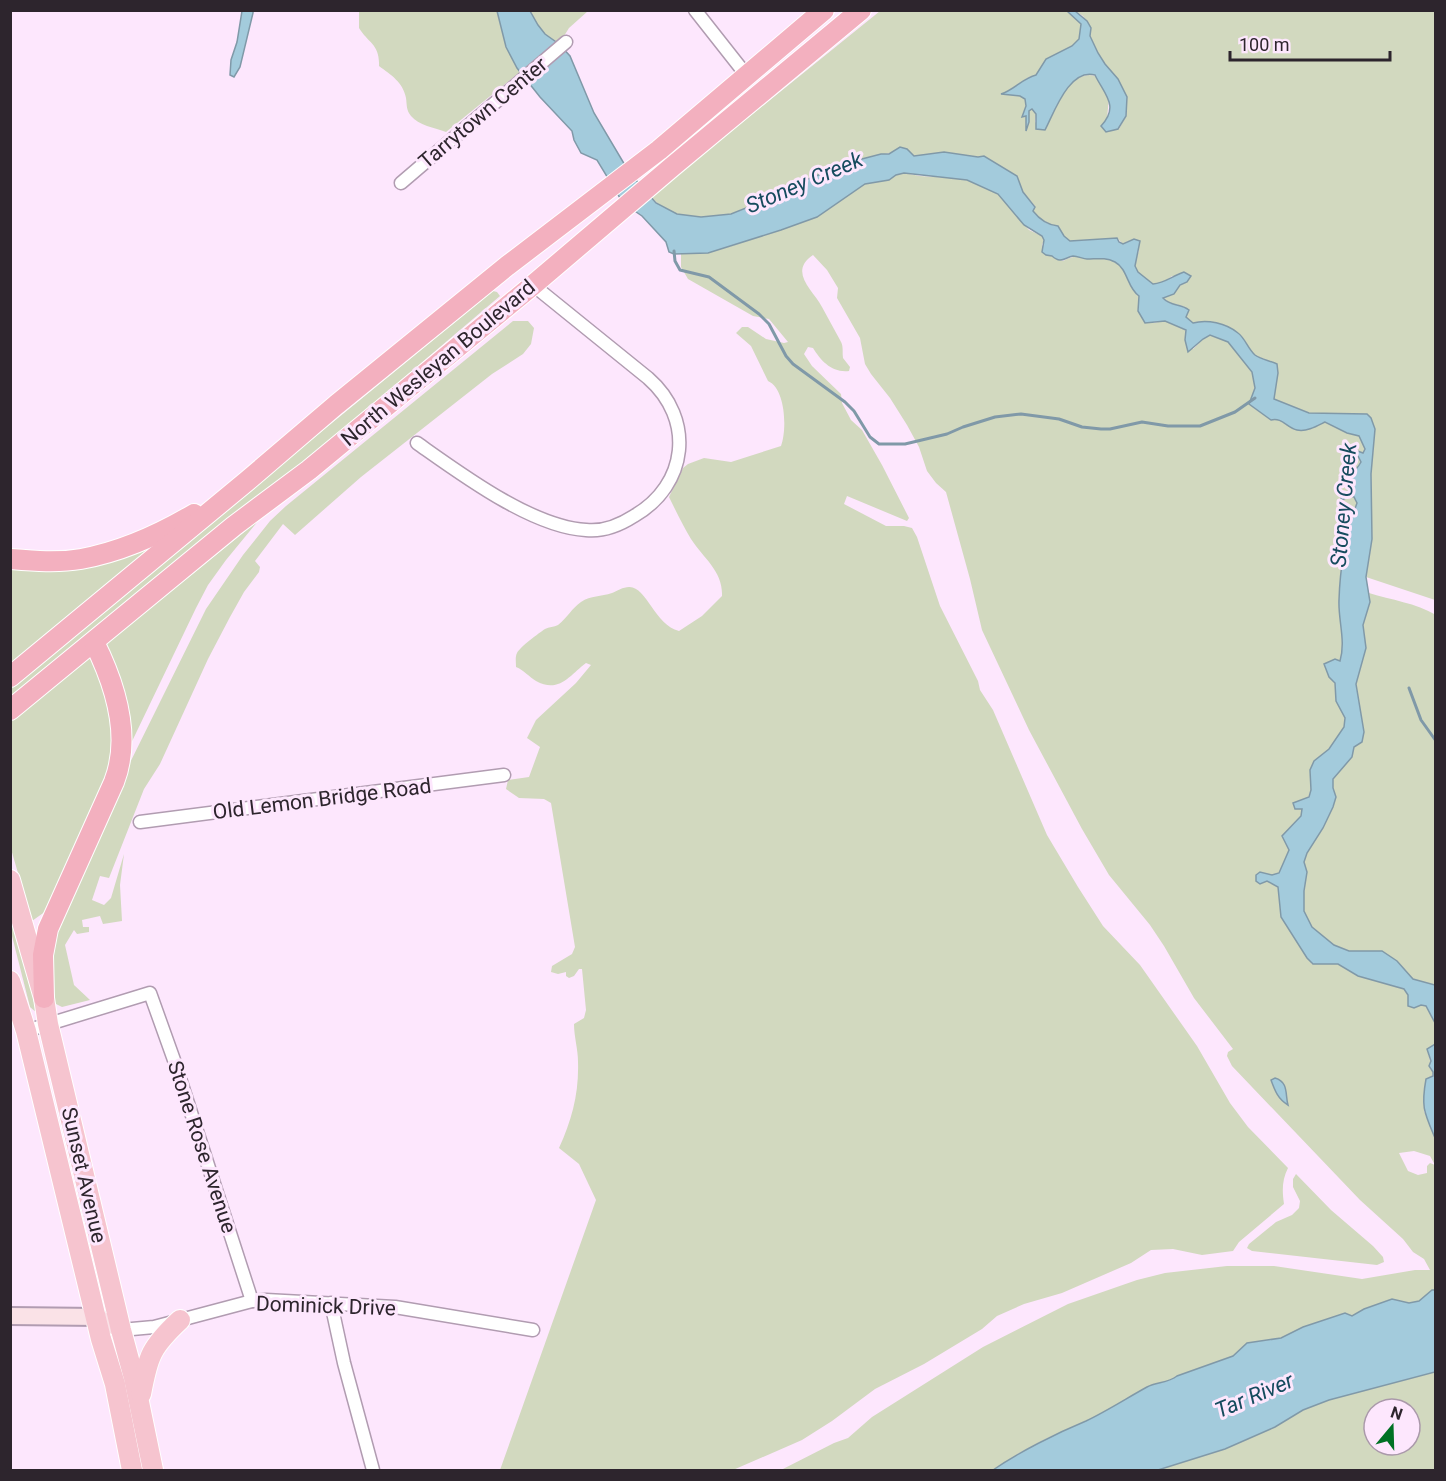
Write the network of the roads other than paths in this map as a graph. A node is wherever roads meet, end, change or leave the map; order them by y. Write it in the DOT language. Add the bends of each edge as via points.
graph roads {
  1 [pos="695,10"];
  2 [pos="824,10"];
  3 [pos="861,10"];
  4 [pos="566,42"];
  5 [pos="747,76"];
  6 [pos="401,183"];
  7 [pos="533,285"];
  8 [pos="417,443"];
  9 [pos="247,481"];
  10 [pos="10,560"];
  11 [pos="94,642"];
  12 [pos="10,677"];
  13 [pos="10,710"];
  14 [pos="504,775"];
  15 [pos="140,822"];
  16 [pos="10,880"];
  17 [pos="10,981"];
  18 [pos="44,998"];
  19 [pos="48,1024"];
  20 [pos="26,1030"];
  21 [pos="252,1301"];
  22 [pos="331,1303"];
  23 [pos="10,1316"];
  24 [pos="97,1317"];
  25 [pos="180,1320"];
  26 [pos="121,1330"];
  27 [pos="533,1330"];
  28 [pos="139,1403"];
  29 [pos="132,1470"];
  30 [pos="153,1470"];
  31 [pos="373,1470"];
  1 -- 5 [label="street"];
  2 -- 5 [label="highway, North Wesleyan Boulevard"];
  3 -- 7 [label="highway, North Wesleyan Boulevard"];
  4 -- 6 [label="street, Tarrytown Center"];
  5 -- 9 [label="highway, North Wesleyan Boulevard" via="594,202 385,364"];
  7 -- 8 [label="street" via="664,395 680,442 669,484 641,512 619,525 587,530 531,515"];
  7 -- 11 [label="highway, North Wesleyan Boulevard"];
  9 -- 10 [label="highway" via="173,526 112,550 66,561"];
  9 -- 12 [label="highway, North Wesleyan Boulevard"];
  11 -- 13 [label="highway, North Wesleyan Boulevard"];
  11 -- 18 [label="highway" via="116,700 120,762 48,929 43,955"];
  14 -- 15 [label="street, Old Lemon Bridge Road"];
  16 -- 18 [label="main road, Sunset Avenue"];
  17 -- 20 [label="main road, Sunset Avenue"];
  18 -- 19 [label="main road, Sunset Avenue"];
  19 -- 20 [label="street"];
  19 -- 21 [label="street, Stone Rose Avenue" via="150,993"];
  19 -- 26 [label="main road, Sunset Avenue"];
  20 -- 24 [label="main road, Sunset Avenue"];
  21 -- 22 [label="street, Dominick Drive"];
  21 -- 25 [label="street, Dominick Drive"];
  22 -- 27 [label="street, Dominick Drive" via="396,1307"];
  22 -- 31 [label="street"];
  23 -- 24 [label="main road"];
  24 -- 26 [label="main road"];
  24 -- 29 [label="main road, Sunset Avenue"];
  25 -- 26 [label="street, Dominick Drive"];
  25 -- 28 [label="main road" via="153,1348"];
  26 -- 28 [label="main road, Sunset Avenue"];
  28 -- 30 [label="main road, Sunset Avenue"];
}
